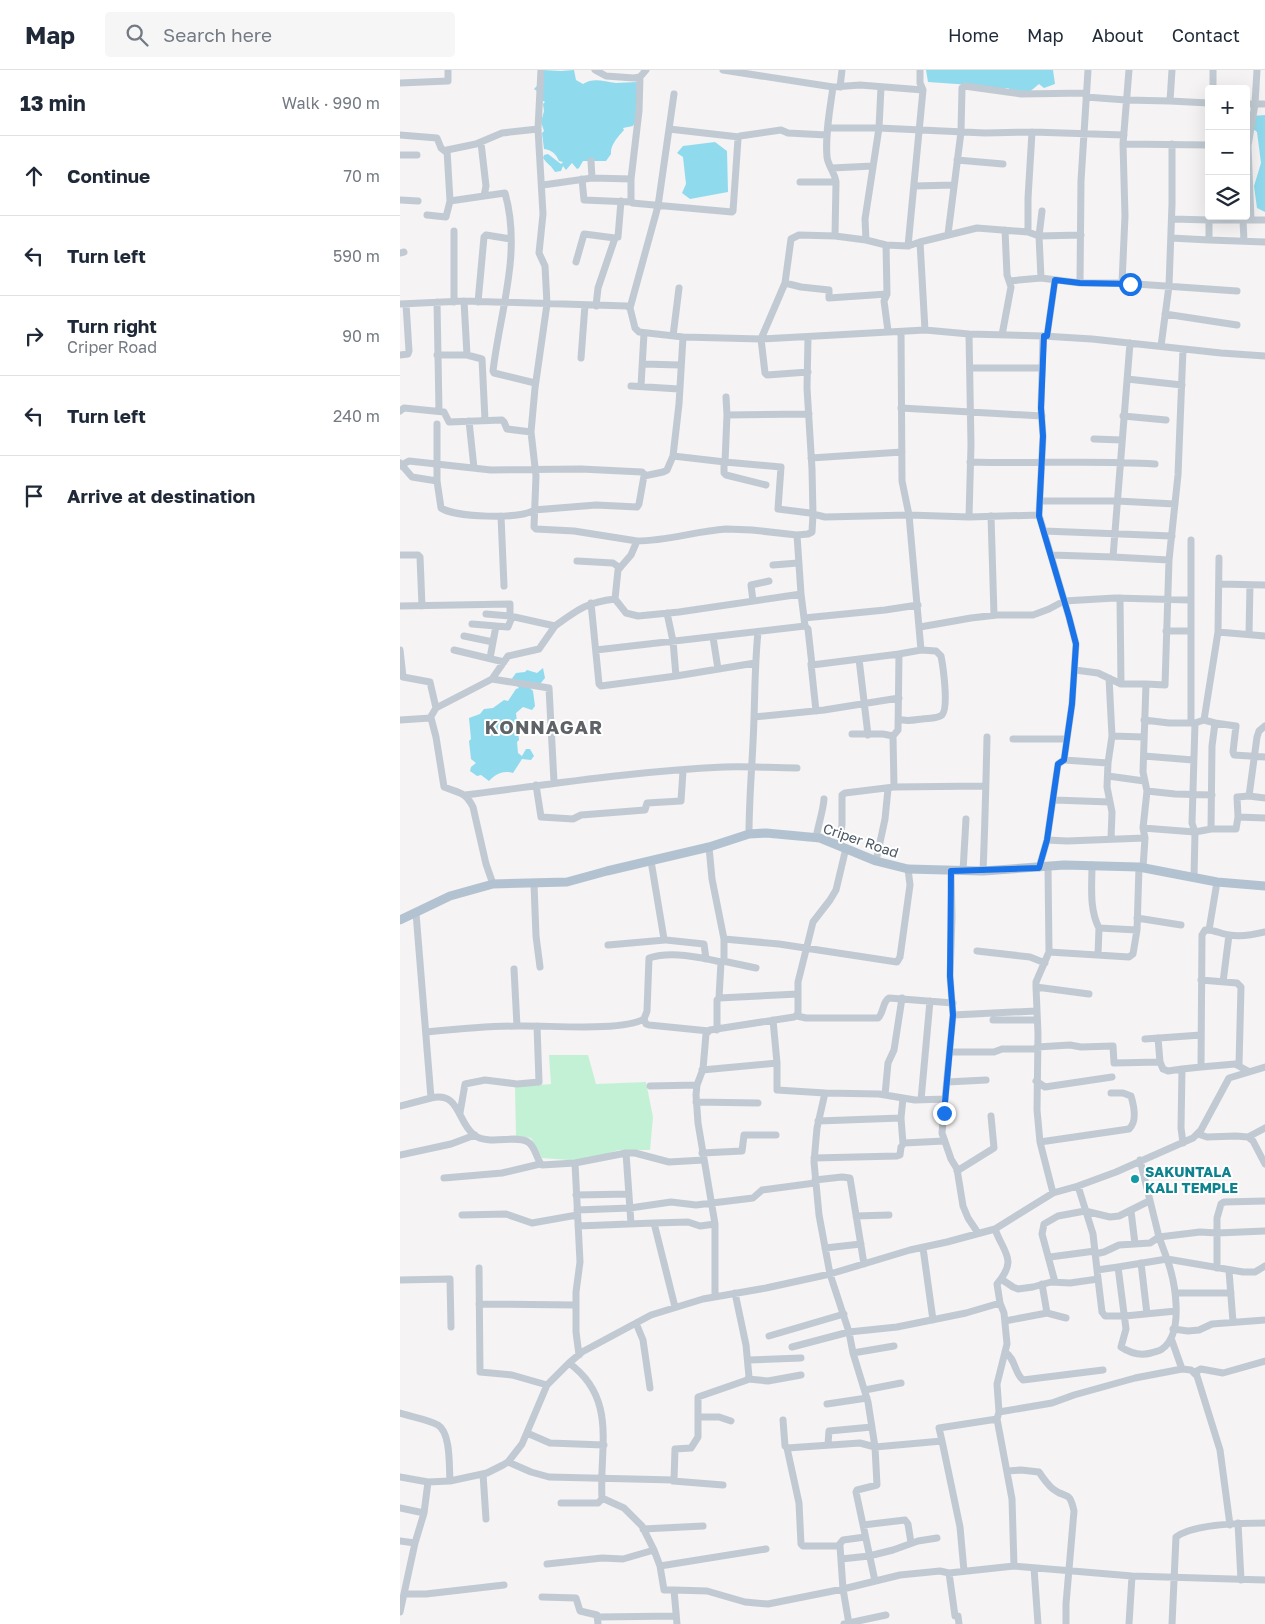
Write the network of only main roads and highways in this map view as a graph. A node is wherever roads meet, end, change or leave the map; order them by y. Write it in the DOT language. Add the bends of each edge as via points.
graph roads {
  1 [pos="1265,886"];
  2 [pos="400,920"];
  1 -- 2 [label="main road, Criper Road" via="1217,882 1141,867 1092,865 983,871 908,869 876,861 816,838 766,833 749,834 567,882 493,884 450,896"];
}
